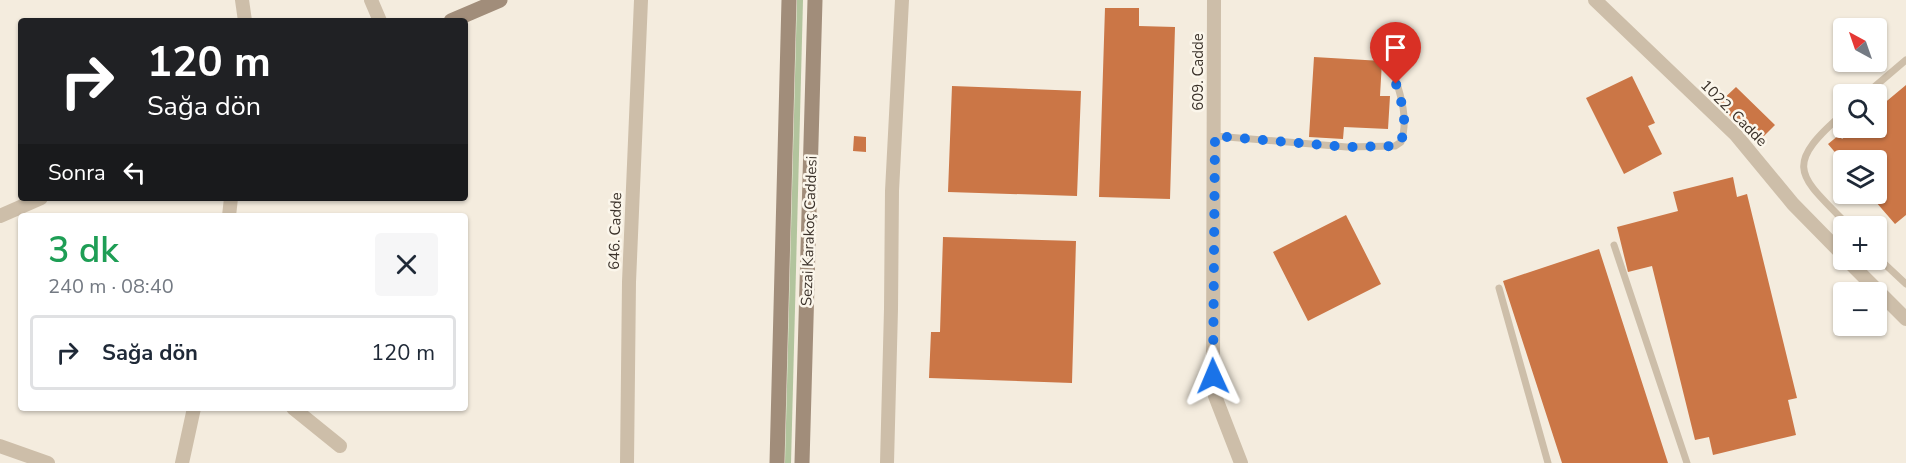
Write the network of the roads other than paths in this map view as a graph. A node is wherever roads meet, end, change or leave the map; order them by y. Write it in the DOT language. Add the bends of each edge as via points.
graph roads {
  1 [pos="242,0"];
  2 [pos="371,0"];
  3 [pos="500,0"];
  4 [pos="641,0"];
  5 [pos="789,0"];
  6 [pos="816,0"];
  7 [pos="902,0"];
  8 [pos="1214,0"];
  9 [pos="1595,0"];
  10 [pos="245,18"];
  11 [pos="379,18"];
  12 [pos="458,18"];
  13 [pos="1906,60"];
  14 [pos="1391,64"];
  15 [pos="1878,84"];
  16 [pos="1833,123"];
  17 [pos="1215,136"];
  18 [pos="34,201"];
  19 [pos="0,216"];
  20 [pos="1839,216"];
  21 [pos="1614,245"];
  22 [pos="1833,245"];
  23 [pos="1887,266"];
  24 [pos="1857,270"];
  25 [pos="1906,284"];
  26 [pos="1499,288"];
  27 [pos="1906,319"];
  28 [pos="193,411"];
  29 [pos="297,411"];
  30 [pos="0,446"];
  31 [pos="340,446"];
  32 [pos="48,463"];
  33 [pos="182,463"];
  34 [pos="627,463"];
  35 [pos="777,463"];
  36 [pos="802,463"];
  37 [pos="887,463"];
  38 [pos="1241,463"];
  39 [pos="1548,463"];
  40 [pos="1687,463"];
  1 -- 10 [label="street"];
  2 -- 11 [label="street"];
  3 -- 12 [label="street"];
  4 -- 34 [label="street, 646. Cadde" via="629,282"];
  5 -- 35 [label="street, Sezai Karakoç Caddesi"];
  6 -- 36 [label="street, Sezai Karakoç Caddesi"];
  7 -- 37 [label="street" via="892,191"];
  8 -- 17 [label="street, 609. Cadde"];
  9 -- 22 [label="street, 1022. Cadde" via="1736,135"];
  13 -- 15 [label="lane"];
  14 -- 17 [label="lane" via="1405,124 1401,141 1395,146 1347,147"];
  16 -- 20 [label="lane" via="1808,150 1803,170 1809,185"];
  17 -- 38 [label="street, 609. Cadde" via="1213,376 1215,396"];
  18 -- 19 [label="street"];
  21 -- 40 [label="lane"];
  23 -- 25 [label="lane"];
  24 -- 27 [label="street"];
  26 -- 39 [label="lane"];
  28 -- 33 [label="street"];
  29 -- 31 [label="street"];
  30 -- 32 [label="street"];
}
